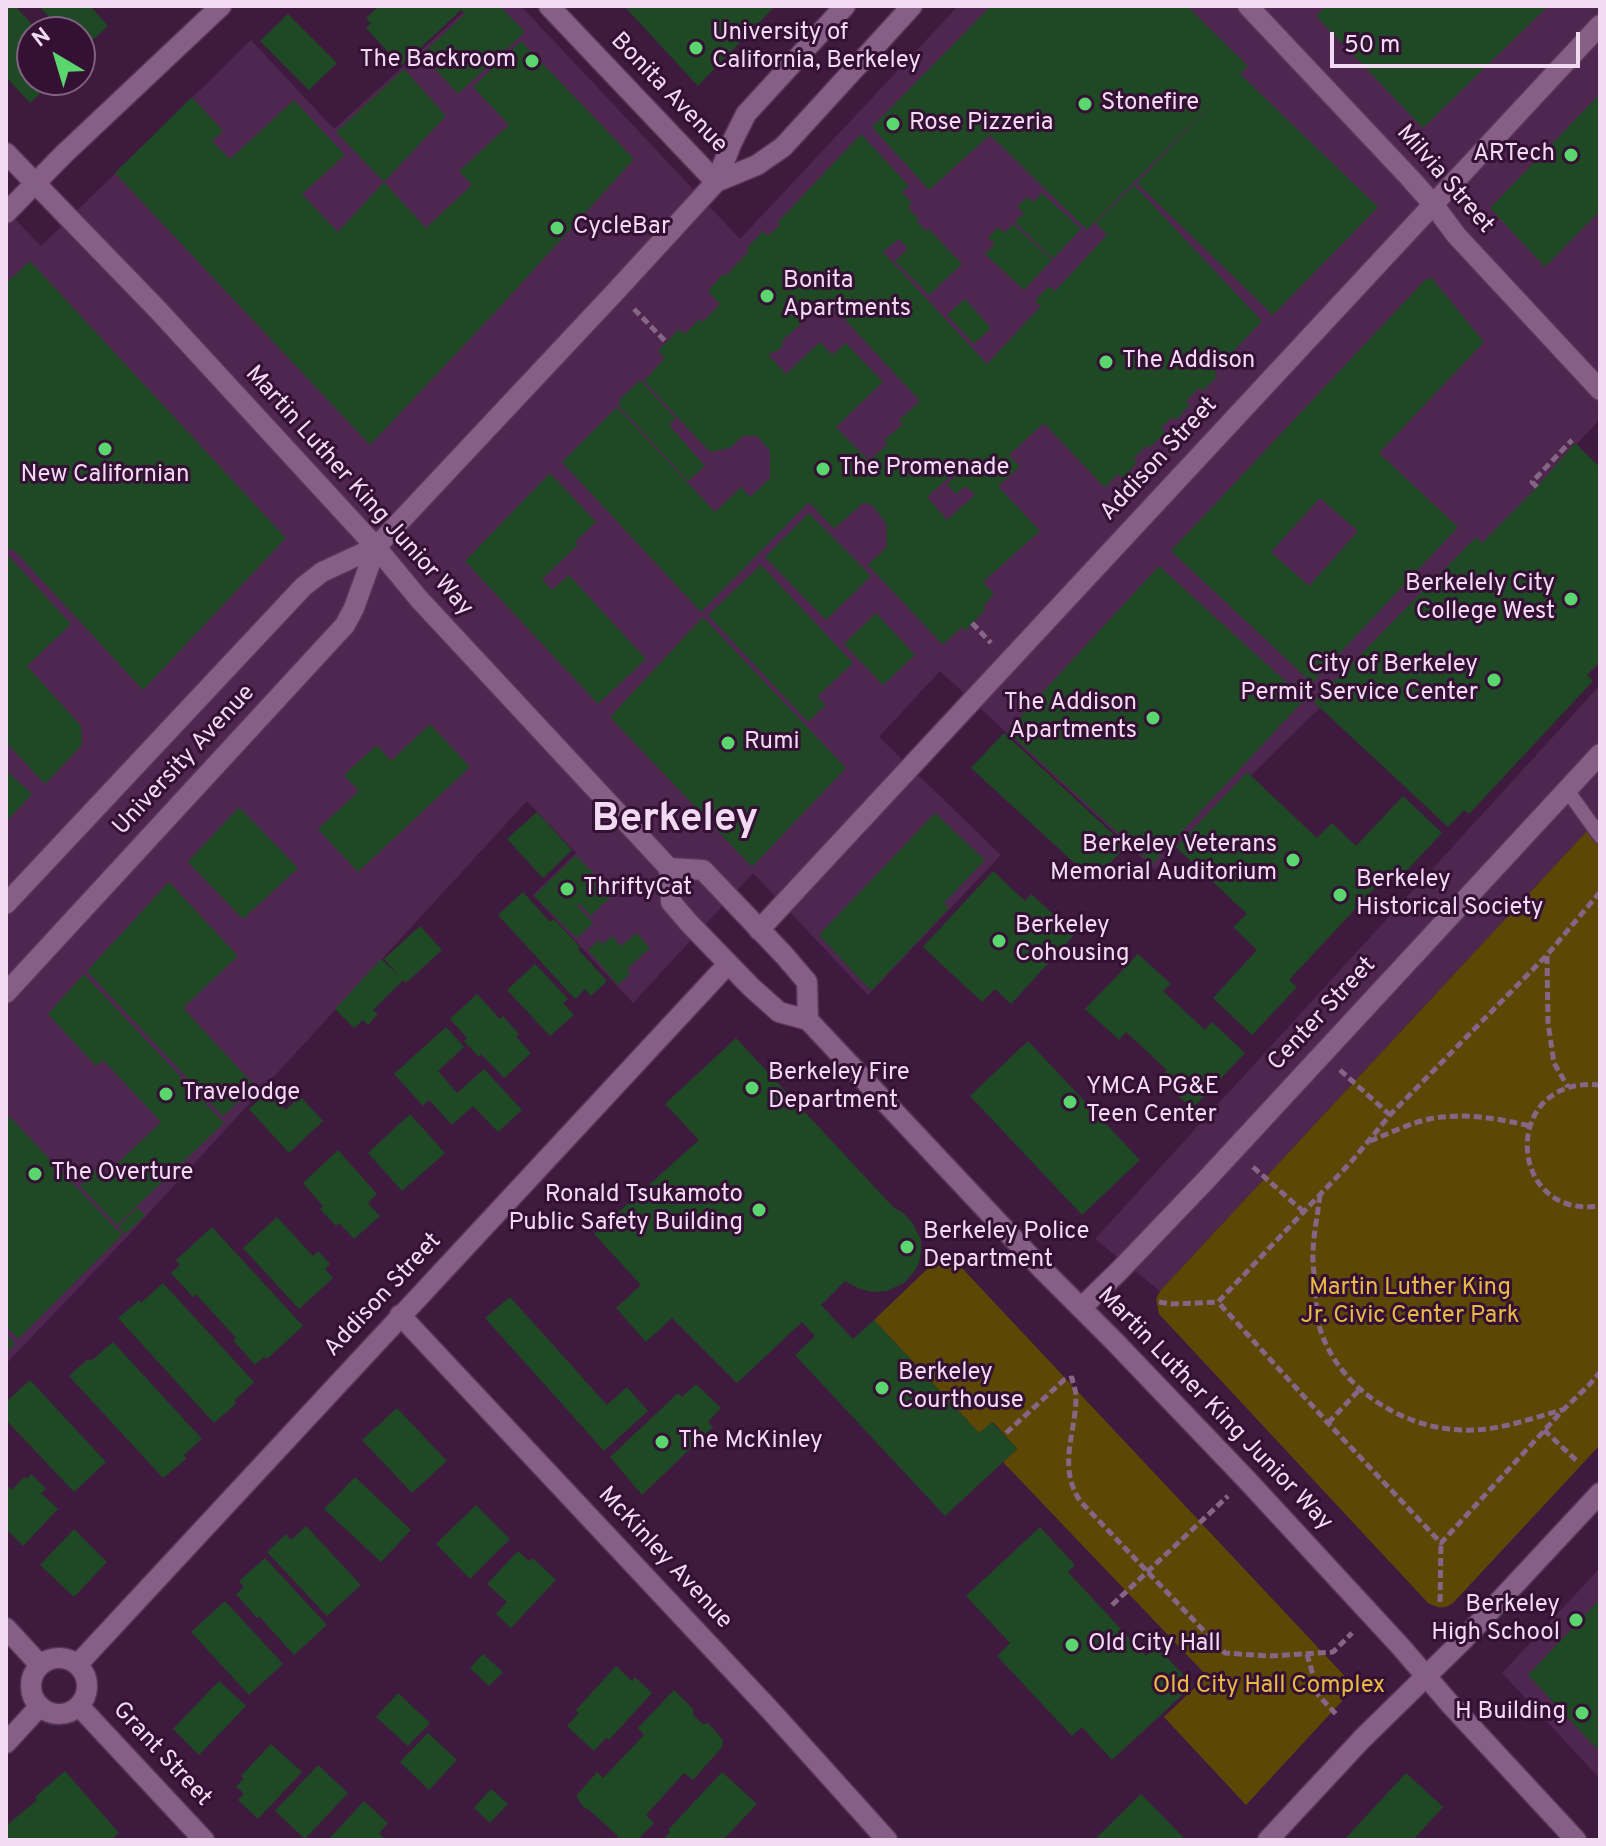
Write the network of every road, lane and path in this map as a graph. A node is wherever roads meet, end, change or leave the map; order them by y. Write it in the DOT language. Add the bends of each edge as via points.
graph roads {
  1 [pos="221,6"];
  2 [pos="549,6"];
  3 [pos="845,6"];
  4 [pos="912,6"];
  5 [pos="1248,6"];
  6 [pos="1600,25"];
  7 [pos="6,153"];
  8 [pos="716,182"];
  9 [pos="35,183"];
  10 [pos="1433,204"];
  11 [pos="6,213"];
  12 [pos="617,290"];
  13 [pos="666,342"];
  14 [pos="1600,390"];
  15 [pos="1572,440"];
  16 [pos="1537,487"];
  17 [pos="376,547"];
  18 [pos="1600,754"];
  19 [pos="1567,790"];
  20 [pos="1600,836"];
  21 [pos="669,868"];
  22 [pos="1600,892"];
  23 [pos="6,904"];
  24 [pos="759,930"];
  25 [pos="1547,955"];
  26 [pos="728,964"];
  27 [pos="6,993"];
  28 [pos="808,1020"];
  29 [pos="1323,1054"];
  30 [pos="1600,1084"];
  31 [pos="1568,1087"];
  32 [pos="1390,1115"];
  33 [pos="1530,1126"];
  34 [pos="1369,1141"];
  35 [pos="1234,1150"];
  36 [pos="1320,1195"];
  37 [pos="1600,1206"];
  38 [pos="1304,1212"];
  39 [pos="1159,1302"];
  40 [pos="1218,1302"];
  41 [pos="1081,1308"];
  42 [pos="400,1315"];
  43 [pos="1600,1372"];
  44 [pos="1360,1389"];
  45 [pos="1563,1410"];
  46 [pos="1328,1423"];
  47 [pos="1544,1430"];
  48 [pos="1006,1433"];
  49 [pos="1578,1462"];
  50 [pos="1246,1479"];
  51 [pos="1600,1493"];
  52 [pos="1441,1543"];
  53 [pos="1147,1571"];
  54 [pos="1440,1602"];
  55 [pos="1112,1605"];
  56 [pos="6,1628"];
  57 [pos="1333,1652"];
  58 [pos="1307,1654"];
  59 [pos="78,1664"];
  60 [pos="40,1665"];
  61 [pos="1425,1675"];
  62 [pos="40,1706"];
  63 [pos="79,1706"];
  64 [pos="1336,1714"];
  65 [pos="6,1743"];
  66 [pos="204,1840"];
  67 [pos="887,1840"];
  68 [pos="1268,1840"];
  69 [pos="1576,1840"];
  1 -- 9 [label="street"];
  2 -- 8 [label="street, Bonita Avenue"];
  3 -- 8 [label="street, University Avenue" via="746,114"];
  4 -- 8 [label="street, University Avenue" via="783,147"];
  5 -- 10 [label="street, Milvia Street"];
  6 -- 10 [label="street, Addison Street"];
  7 -- 9 [label="street, Martin Luther King Junior Way"];
  8 -- 12 [label="street, University Avenue"];
  9 -- 11 [label="street"];
  9 -- 17 [label="street, Martin Luther King Junior Way"];
  10 -- 14 [label="street, Milvia Street"];
  10 -- 24 [label="street, Addison Street"];
  12 -- 13 [label="path"];
  12 -- 17 [label="street, University Avenue"];
  15 -- 16 [label="path" via="1532,482"];
  17 -- 21 [label="street, Martin Luther King Junior Way"];
  17 -- 23 [label="street, University Avenue" via="322,572 303,587"];
  17 -- 27 [label="street, University Avenue" via="345,625"];
  18 -- 19 [label="street, Center Street"];
  19 -- 20 [label="lane"];
  19 -- 29 [label="street, Center Street"];
  21 -- 24 [label="street" via="703,870"];
  21 -- 26 [label="street, Martin Luther King Junior Way" via="671,902"];
  22 -- 25 [label="path"];
  24 -- 28 [label="street" via="807,982"];
  25 -- 31 [label="path" via="1554,1063"];
  25 -- 32 [label="path"];
  26 -- 28 [label="street, Martin Luther King Junior Way" via="779,1012"];
  26 -- 42 [label="street, Addison Street"];
  28 -- 41 [label="street, Martin Luther King Junior Way"];
  29 -- 32 [label="path"];
  29 -- 35 [label="street, Center Street"];
  30 -- 31 [label="path"];
  31 -- 33 [label="path" via="1538,1109"];
  32 -- 34 [label="path"];
  33 -- 34 [label="path" via="1498,1118 1440,1117"];
  33 -- 37 [label="path" via="1526,1143 1535,1178 1562,1201"];
  34 -- 36 [label="path"];
  35 -- 38 [label="path"];
  35 -- 41 [label="street, Center Street"];
  36 -- 38 [label="path"];
  36 -- 44 [label="path" via="1313,1251 1317,1317 1335,1360"];
  38 -- 40 [label="path"];
  39 -- 40 [label="path"];
  40 -- 46 [label="path"];
  41 -- 50 [label="street, Martin Luther King Junior Way"];
  42 -- 59 [label="street, Addison Street"];
  42 -- 67 [label="street, McKinley Avenue"];
  43 -- 45 [label="path"];
  44 -- 45 [label="path" via="1405,1419 1449,1429 1494,1428"];
  44 -- 46 [label="path"];
  45 -- 47 [label="path"];
  46 -- 52 [label="path"];
  47 -- 49 [label="path"];
  47 -- 52 [label="path"];
  48 -- 53 [label="path" via="1072,1378 1076,1395 1067,1454 1071,1487"];
  50 -- 53 [label="path"];
  50 -- 61 [label="street, Martin Luther King Junior Way"];
  51 -- 61 [label="street"];
  52 -- 54 [label="path"];
  53 -- 55 [label="path"];
  53 -- 58 [label="path" via="1225,1653"];
  56 -- 60 [label="street"];
  57 -- 58 [label="path"];
  58 -- 64 [label="path" via="1319,1696"];
  59 -- 60 [label="street" via="54,1658"];
  59 -- 63 [label="street" via="88,1690"];
  60 -- 62 [label="street" via="31,1690"];
  61 -- 68 [label="street"];
  61 -- 69 [label="street, Martin Luther King Junior Way"];
  62 -- 63 [label="street" via="63,1714"];
  62 -- 65 [label="street"];
  63 -- 66 [label="street, Grant Street"];
}
